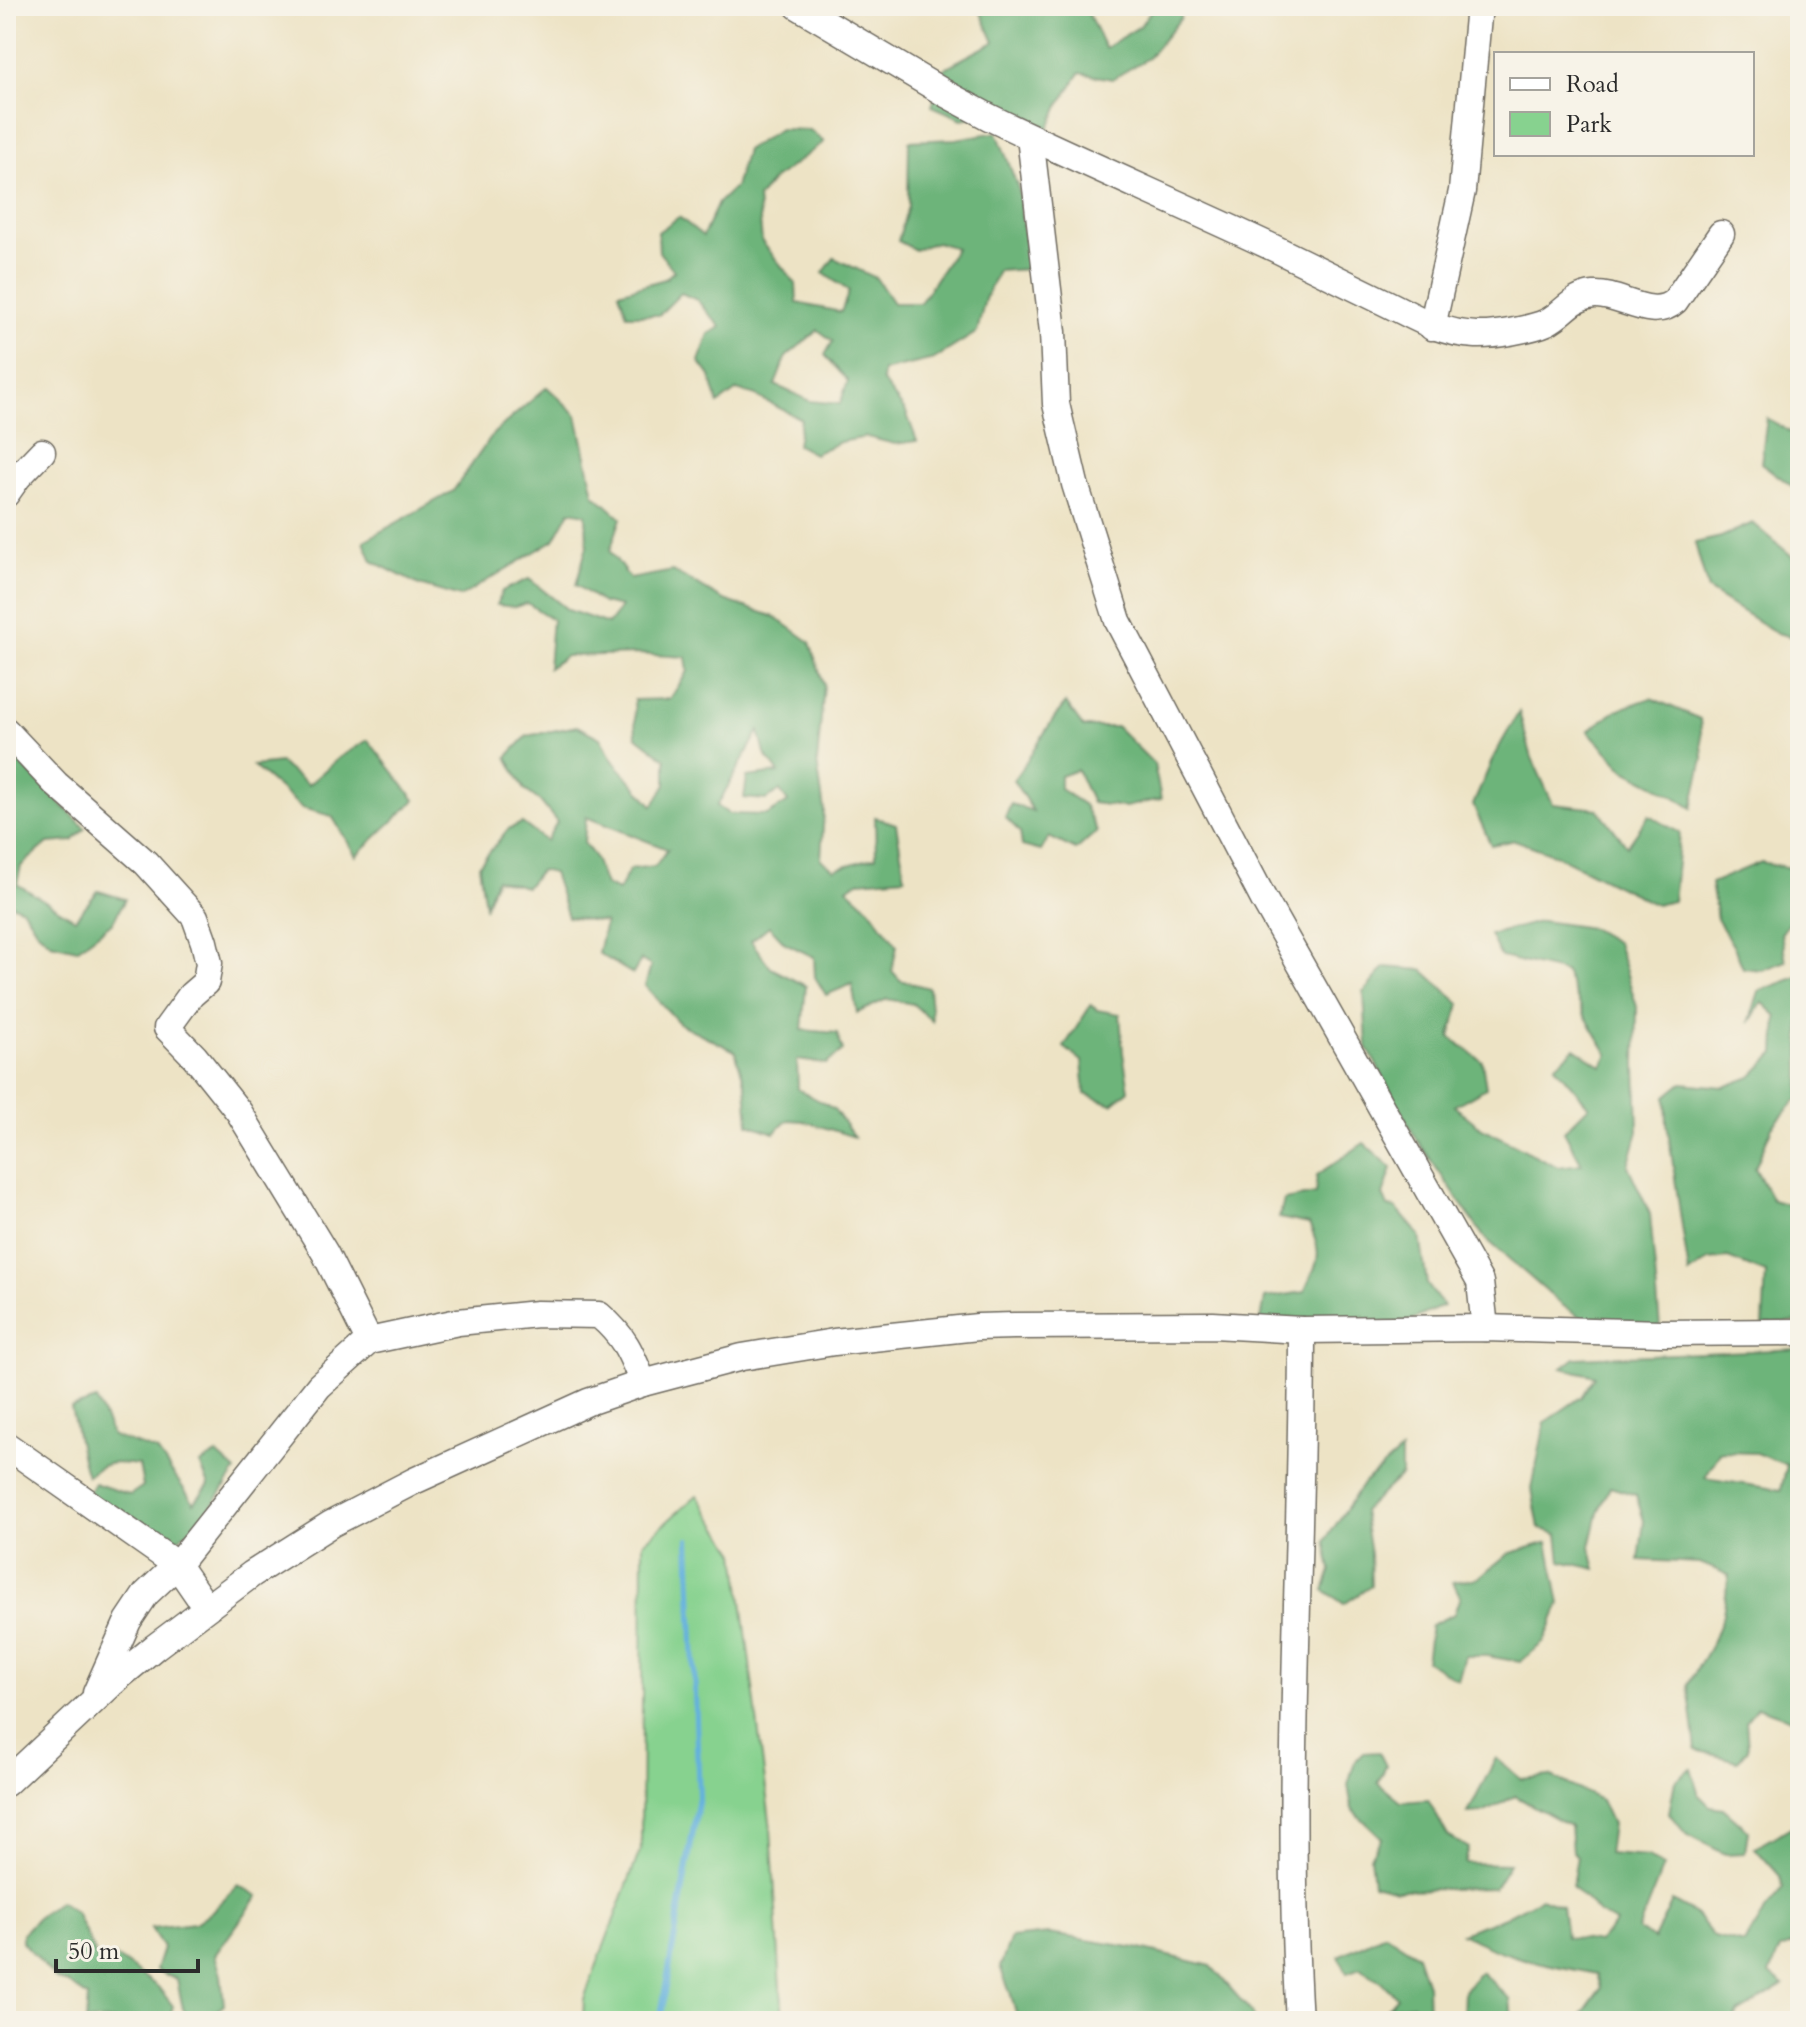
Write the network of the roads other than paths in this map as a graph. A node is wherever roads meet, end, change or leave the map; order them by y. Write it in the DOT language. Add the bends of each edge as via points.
graph roads {
  1 [pos="798,6"];
  2 [pos="1479,6"];
  3 [pos="1030,137"];
  4 [pos="1721,234"];
  5 [pos="1432,327"];
  6 [pos="42,452"];
  7 [pos="10,478"];
  8 [pos="6,731"];
  9 [pos="1485,1328"];
  10 [pos="1302,1330"];
  11 [pos="1800,1332"];
  12 [pos="369,1341"];
  13 [pos="643,1383"];
  14 [pos="6,1445"];
  15 [pos="177,1565"];
  16 [pos="206,1607"];
  17 [pos="93,1700"];
  18 [pos="6,1783"];
  19 [pos="1299,2021"];
  1 -- 3 [label="street"];
  2 -- 5 [label="street" via="1462,191"];
  3 -- 5 [label="street"];
  3 -- 9 [label="street" via="1056,404 1118,621 1263,898 1480,1282"];
  4 -- 5 [label="street" via="1665,308 1596,295 1568,305 1547,322 1494,335"];
  6 -- 7 [label="street"];
  8 -- 12 [label="street" via="56,784 146,863 195,917 209,963 206,982 167,1028 239,1112 325,1253"];
  9 -- 10 [label="street"];
  9 -- 11 [label="street"];
  10 -- 13 [label="street" via="1213,1325 978,1327 742,1357"];
  10 -- 19 [label="street" via="1294,1740"];
  12 -- 13 [label="street" via="458,1322 537,1314 599,1315 626,1343"];
  12 -- 15 [label="street" via="319,1386"];
  13 -- 16 [label="street" via="588,1402 414,1481 331,1524"];
  14 -- 15 [label="street"];
  15 -- 16 [label="street"];
  15 -- 17 [label="street" via="146,1594 128,1621"];
  16 -- 17 [label="street"];
  17 -- 18 [label="street"];
}
